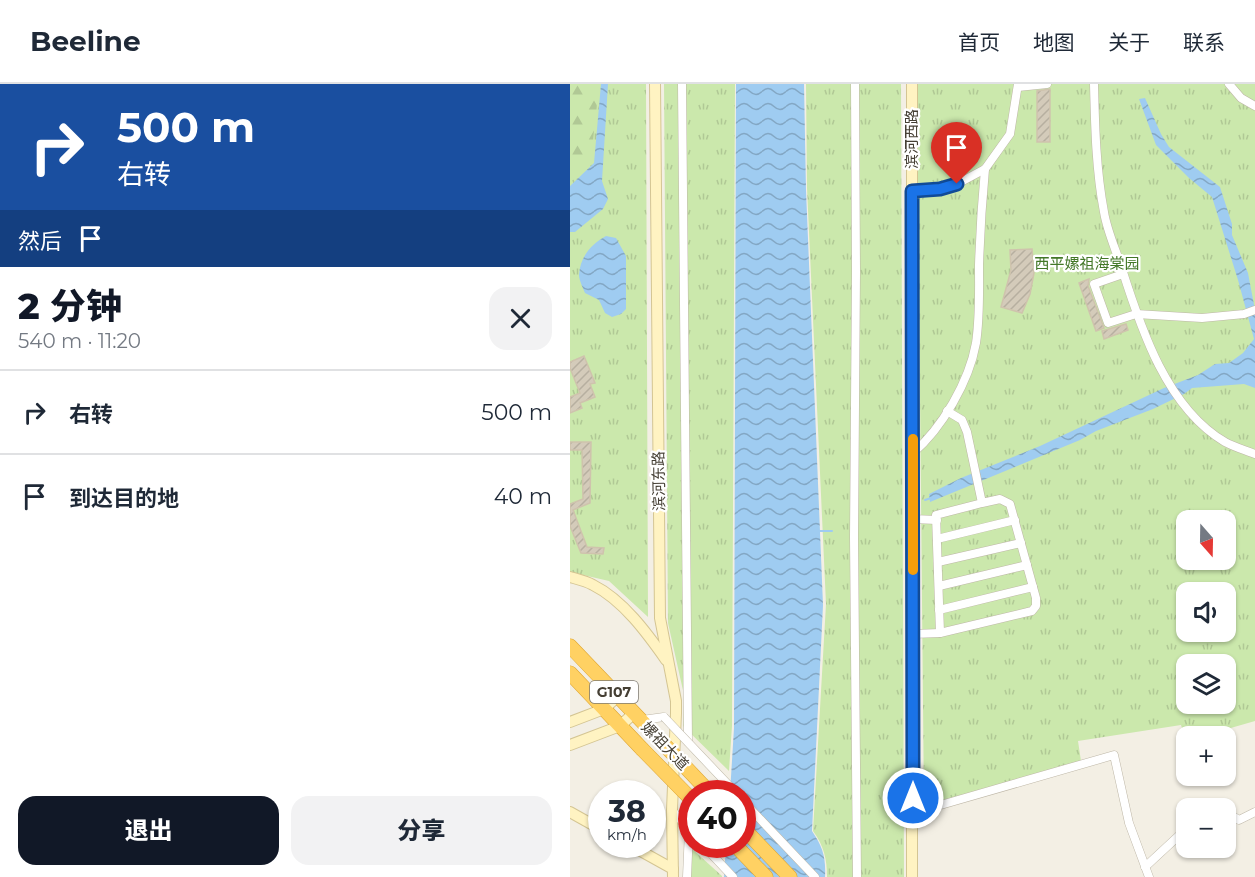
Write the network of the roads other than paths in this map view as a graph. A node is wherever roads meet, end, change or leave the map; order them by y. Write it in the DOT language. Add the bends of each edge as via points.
graph roads {
  1 [pos="655,84"];
  2 [pos="682,84"];
  3 [pos="855,84"];
  4 [pos="912,84"];
  5 [pos="1047,84"];
  6 [pos="1094,84"];
  7 [pos="1229,84"];
  8 [pos="1018,85"];
  9 [pos="1255,106"];
  10 [pos="985,169"];
  11 [pos="912,191"];
  12 [pos="1123,274"];
  13 [pos="1255,310"];
  14 [pos="1136,314"];
  15 [pos="947,411"];
  16 [pos="913,453"];
  17 [pos="1255,454"];
  18 [pos="982,503"];
  19 [pos="913,519"];
  20 [pos="937,520"];
  21 [pos="1015,520"];
  22 [pos="937,539"];
  23 [pos="1021,543"];
  24 [pos="938,562"];
  25 [pos="1027,565"];
  26 [pos="570,577"];
  27 [pos="939,586"];
  28 [pos="1033,587"];
  29 [pos="939,610"];
  30 [pos="940,633"];
  31 [pos="913,634"];
  32 [pos="570,646"];
  33 [pos="668,663"];
  34 [pos="570,673"];
  35 [pos="618,696"];
  36 [pos="604,709"];
  37 [pos="638,717"];
  38 [pos="570,722"];
  39 [pos="620,726"];
  40 [pos="688,742"];
  41 [pos="570,745"];
  42 [pos="698,780"];
  43 [pos="723,780"];
  44 [pos="678,786"];
  45 [pos="672,810"];
  46 [pos="570,812"];
  47 [pos="1255,812"];
  48 [pos="913,813"];
  49 [pos="756,815"];
  50 [pos="678,817"];
  51 [pos="1236,818"];
  52 [pos="588,822"];
  53 [pos="1176,838"];
  54 [pos="756,842"];
  55 [pos="650,858"];
  56 [pos="688,858"];
  57 [pos="715,858"];
  58 [pos="748,858"];
  59 [pos="1145,867"];
  60 [pos="673,873"];
  61 [pos="687,877"];
  62 [pos="733,877"];
  63 [pos="766,877"];
  64 [pos="790,877"];
  65 [pos="815,877"];
  66 [pos="857,877"];
  67 [pos="912,877"];
  68 [pos="1149,877"];
  1 -- 33 [label="street, 滨河东路" via="660,618"];
  2 -- 40 [label="street"];
  3 -- 66 [label="street"];
  4 -- 11 [label="street, 滨河西路"];
  5 -- 8 [label="street"];
  6 -- 12 [label="street" via="1104,214"];
  7 -- 9 [label="street"];
  8 -- 10 [label="street" via="1010,134"];
  10 -- 11 [label="street" via="957,184"];
  10 -- 15 [label="street" via="975,345 964,379"];
  11 -- 16 [label="street, 滨河西路"];
  12 -- 14 [label="street"];
  12 -- 14 [label="street" via="1094,284 1108,323"];
  13 -- 14 [label="street" via="1202,318"];
  14 -- 17 [label="street" via="1152,353 1180,399 1204,427 1226,443"];
  15 -- 16 [label="street" via="927,441"];
  15 -- 18 [label="street" via="962,420 967,432"];
  16 -- 19 [label="street, 滨河西路"];
  18 -- 20 [label="street" via="936,515"];
  18 -- 21 [label="street" via="1007,501"];
  19 -- 20 [label="street"];
  19 -- 31 [label="street, 滨河西路"];
  20 -- 22 [label="street"];
  21 -- 22 [label="street"];
  21 -- 23 [label="street"];
  22 -- 24 [label="street"];
  23 -- 24 [label="street"];
  23 -- 25 [label="street"];
  24 -- 27 [label="street"];
  25 -- 27 [label="street"];
  25 -- 28 [label="street"];
  26 -- 33 [label="street" via="594,585 618,603"];
  27 -- 29 [label="street"];
  28 -- 29 [label="street"];
  28 -- 30 [label="street" via="1036,606 1032,611"];
  29 -- 30 [label="street"];
  30 -- 31 [label="street"];
  31 -- 48 [label="street, 滨河西路"];
  32 -- 35 [label="highway, 嫘祖大道 / G107"];
  33 -- 45 [label="street, 滨河东路" via="676,701"];
  34 -- 36 [label="highway, 嫘祖大道 / G107"];
  35 -- 36 [label="street"];
  35 -- 37 [label="highway, 嫘祖大道 / G107"];
  36 -- 38 [label="street"];
  36 -- 39 [label="highway, 嫘祖大道 / G107"];
  37 -- 39 [label="street"];
  37 -- 40 [label="street, bridge" via="664,717"];
  37 -- 42 [label="highway, 嫘祖大道 / G107, bridge"];
  39 -- 41 [label="street"];
  39 -- 44 [label="highway, 嫘祖大道 / G107, bridge"];
  40 -- 43 [label="street, bridge"];
  45 -- 50 [label="street"];
  45 -- 60 [label="street, 滨河东路"];
  46 -- 52 [label="street"];
  47 -- 51 [label="street"];
  48 -- 59 [label="street" via="1114,755 1129,823"];
  48 -- 67 [label="street, 滨河西路"];
  49 -- 65 [label="street"];
  53 -- 59 [label="street"];
  54 -- 64 [label="highway"];
  55 -- 60 [label="street"];
  56 -- 61 [label="street"];
  57 -- 62 [label="street"];
  58 -- 63 [label="highway"];
  59 -- 68 [label="street"];
}
